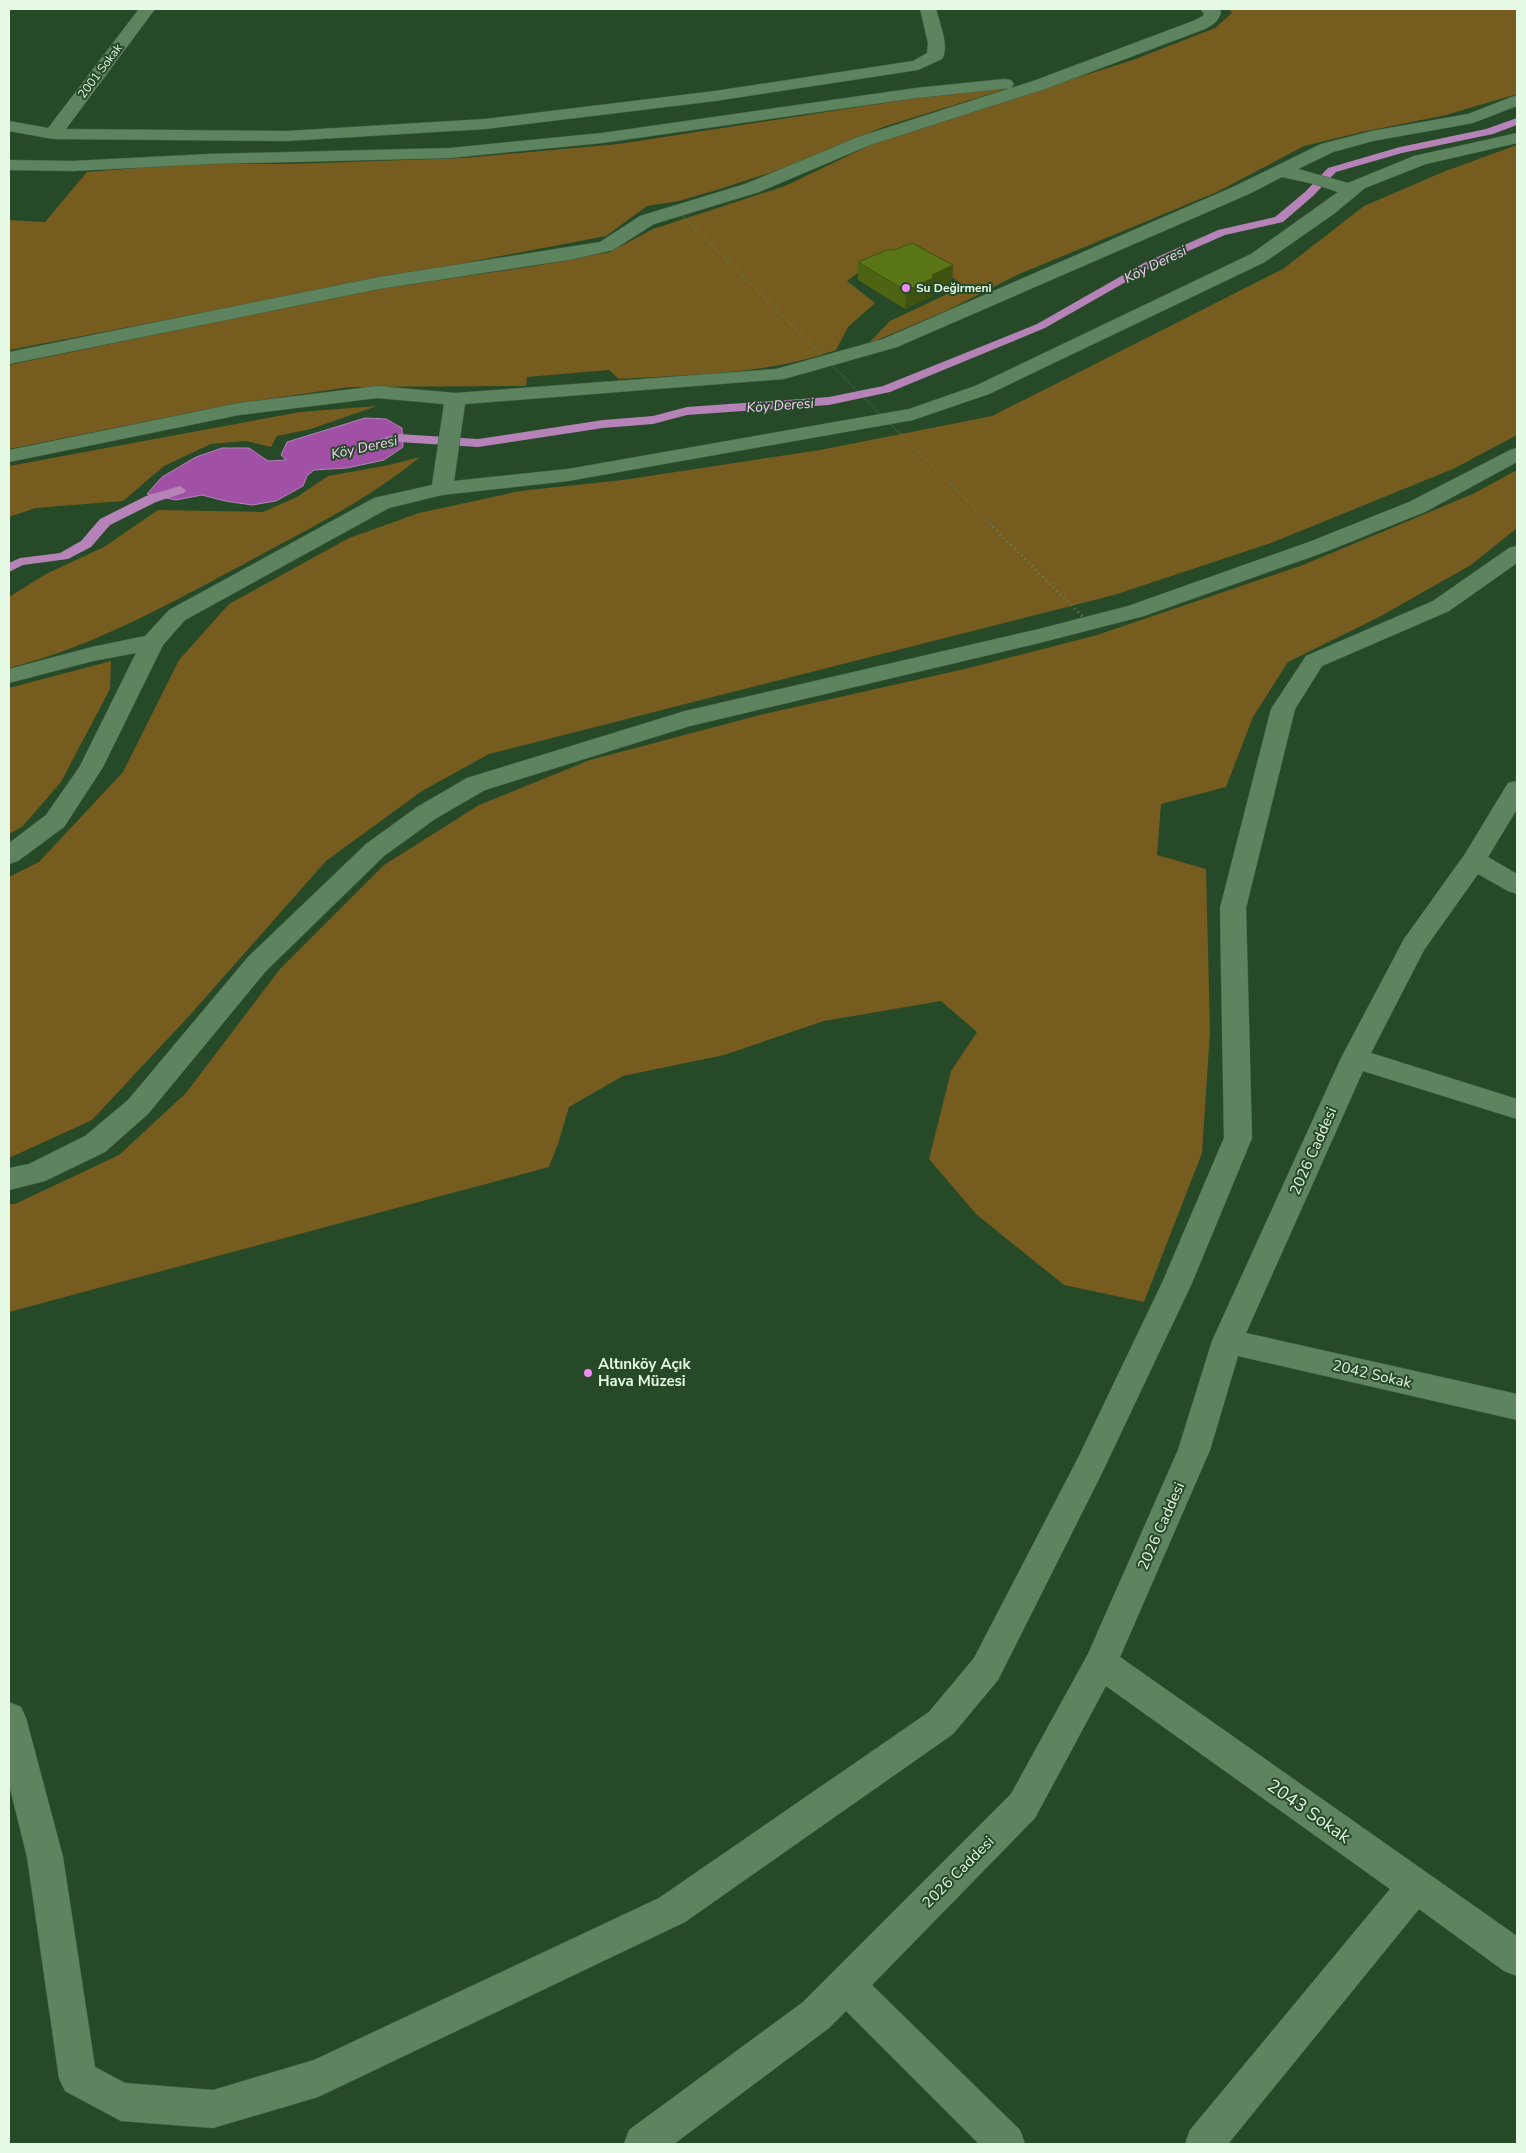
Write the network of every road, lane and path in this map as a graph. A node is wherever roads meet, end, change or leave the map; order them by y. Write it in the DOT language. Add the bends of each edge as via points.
graph roads {
  1 [pos="147,9"];
  2 [pos="928,9"];
  3 [pos="1208,9"];
  4 [pos="1042,84"];
  5 [pos="1517,100"];
  6 [pos="9,126"];
  7 [pos="53,134"];
  8 [pos="1517,138"];
  9 [pos="9,165"];
  10 [pos="1279,171"];
  11 [pos="1351,190"];
  12 [pos="677,210"];
  13 [pos="9,358"];
  14 [pos="455,399"];
  15 [pos="1517,454"];
  16 [pos="9,456"];
  17 [pos="442,489"];
  18 [pos="1517,553"];
  19 [pos="1089,623"];
  20 [pos="153,642"];
  21 [pos="9,676"];
  22 [pos="1517,789"];
  23 [pos="9,855"];
  24 [pos="1474,860"];
  25 [pos="1517,885"];
  26 [pos="1355,1058"];
  27 [pos="1517,1109"];
  28 [pos="9,1178"];
  29 [pos="1227,1340"];
  30 [pos="1517,1407"];
  31 [pos="1101,1663"];
  32 [pos="9,1718"];
  33 [pos="1415,1886"];
  34 [pos="1517,1958"];
  35 [pos="846,1985"];
  36 [pos="648,2143"];
  37 [pos="1006,2144"];
  38 [pos="1204,2144"];
  1 -- 7 [label="street, 2001 Sokak"];
  2 -- 7 [label="street" via="936,55 918,65 715,96 485,124 286,136"];
  3 -- 4 [label="street" via="1212,12 1211,19"];
  4 -- 9 [label="street" via="997,84 916,93 602,138 450,153 72,166"];
  4 -- 12 [label="street" via="864,141 752,188"];
  5 -- 10 [label="street" via="1473,118 1372,136 1327,148"];
  6 -- 7 [label="street"];
  8 -- 11 [label="street" via="1420,160 1358,184"];
  10 -- 11 [label="street"];
  10 -- 14 [label="street" via="890,343 777,375"];
  11 -- 17 [label="street" via="1258,258 982,390 913,414 568,475"];
  12 -- 13 [label="street" via="647,220 606,246 379,283"];
  12 -- 19 [label="path, bridge"];
  14 -- 16 [label="street" via="377,392 239,409"];
  14 -- 17 [label="street"];
  15 -- 19 [label="street" via="1416,507 1317,547 1136,611"];
  17 -- 20 [label="street" via="382,502 177,615"];
  18 -- 32 [label="street" via="1441,606 1314,661 1283,709 1233,908 1238,1138 1177,1283 1090,1466 986,1669 941,1723 672,1910 318,2078 213,2109 121,2102 78,2078 44,1857"];
  19 -- 28 [label="street" via="685,719 476,784 426,813 375,850 257,964 138,1107 95,1144 35,1173"];
  20 -- 21 [label="street"];
  20 -- 23 [label="street" via="91,767 55,821"];
  22 -- 24 [label="street, 2026 Caddesi"];
  24 -- 25 [label="street"];
  24 -- 26 [label="street, 2026 Caddesi" via="1413,946"];
  26 -- 27 [label="street"];
  26 -- 29 [label="street, 2026 Caddesi"];
  29 -- 30 [label="street, 2042 Sokak"];
  29 -- 31 [label="street, 2026 Caddesi" via="1194,1450"];
  31 -- 33 [label="street, 2043 Sokak"];
  31 -- 35 [label="street, 2026 Caddesi" via="1023,1806"];
  33 -- 34 [label="street, 2043 Sokak"];
  33 -- 38 [label="street"];
  35 -- 36 [label="street, 2026 Caddesi" via="816,2015"];
  35 -- 37 [label="street"];
}
